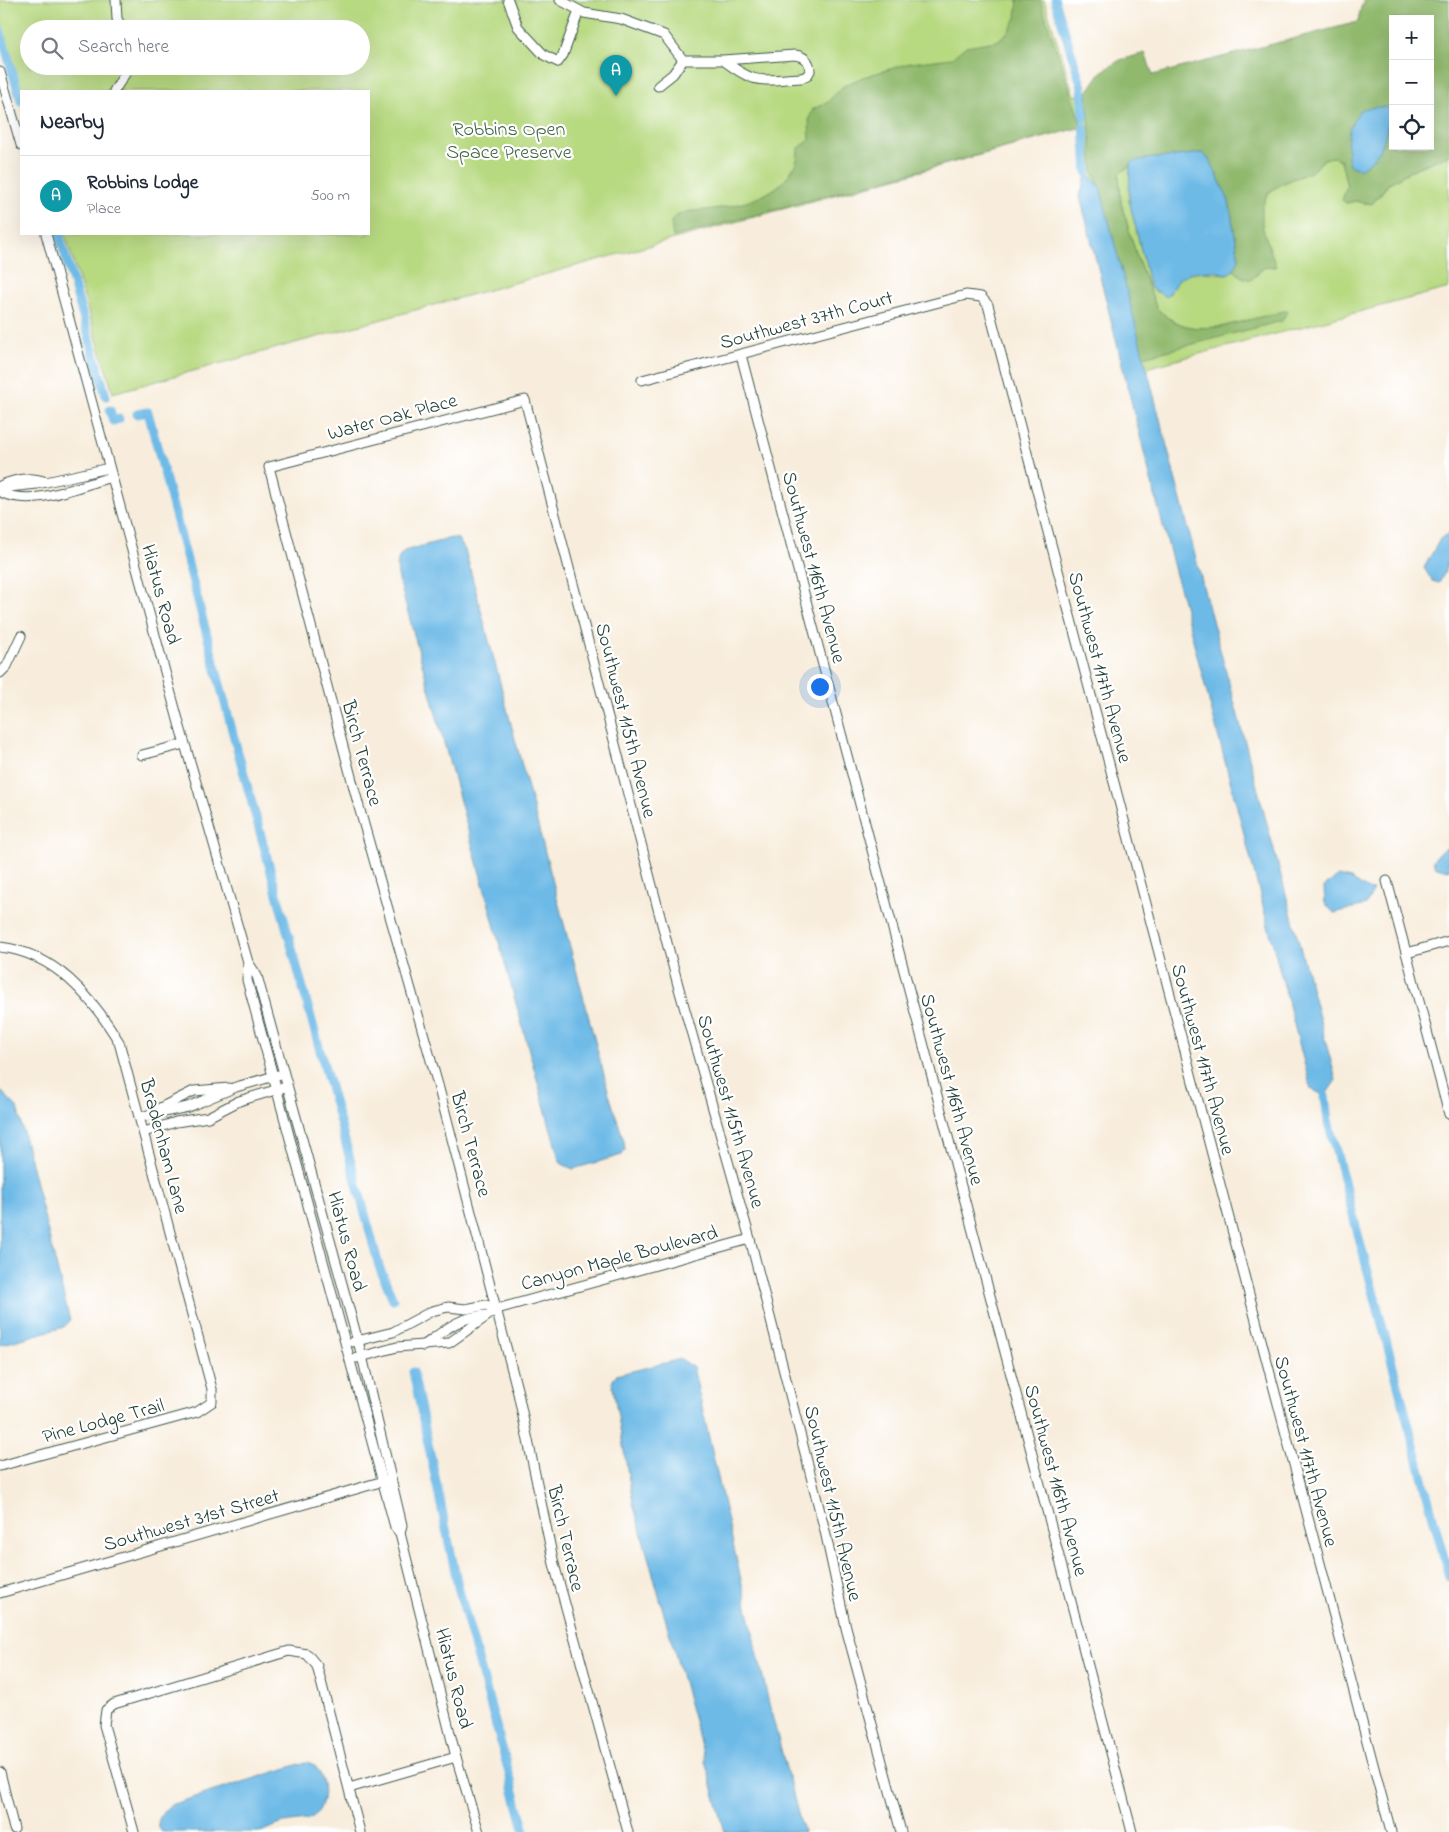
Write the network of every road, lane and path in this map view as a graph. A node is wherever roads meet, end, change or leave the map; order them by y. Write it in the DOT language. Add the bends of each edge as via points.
graph roads {
  1 [pos="116,0"];
  2 [pos="508,0"];
  3 [pos="560,0"];
  4 [pos="579,11"];
  5 [pos="118,20"];
  6 [pos="683,60"];
  7 [pos="723,60"];
  8 [pos="0,72"];
  9 [pos="124,75"];
  10 [pos="658,86"];
  11 [pos="115,90"];
  12 [pos="20,142"];
  13 [pos="46,235"];
  14 [pos="980,297"];
  15 [pos="741,355"];
  16 [pos="642,380"];
  17 [pos="525,400"];
  18 [pos="269,467"];
  19 [pos="110,472"];
  20 [pos="0,487"];
  21 [pos="0,492"];
  22 [pos="21,636"];
  23 [pos="0,673"];
  24 [pos="184,744"];
  25 [pos="142,755"];
  26 [pos="1388,881"];
  27 [pos="1449,942"];
  28 [pos="0,947"];
  29 [pos="1408,953"];
  30 [pos="248,962"];
  31 [pos="284,1073"];
  32 [pos="274,1076"];
  33 [pos="288,1086"];
  34 [pos="236,1087"];
  35 [pos="278,1089"];
  36 [pos="187,1095"];
  37 [pos="192,1106"];
  38 [pos="1449,1114"];
  39 [pos="140,1117"];
  40 [pos="195,1119"];
  41 [pos="144,1132"];
  42 [pos="750,1239"];
  43 [pos="448,1307"];
  44 [pos="497,1309"];
  45 [pos="486,1315"];
  46 [pos="456,1322"];
  47 [pos="357,1341"];
  48 [pos="346,1344"];
  49 [pos="422,1346"];
  50 [pos="362,1356"];
  51 [pos="349,1360"];
  52 [pos="212,1402"];
  53 [pos="0,1466"];
  54 [pos="392,1478"];
  55 [pos="382,1481"];
  56 [pos="400,1532"];
  57 [pos="0,1593"];
  58 [pos="456,1757"];
  59 [pos="0,1772"];
  60 [pos="349,1788"];
  61 [pos="14,1829"];
  62 [pos="134,1832"];
  63 [pos="360,1832"];
  64 [pos="479,1832"];
  65 [pos="628,1832"];
  66 [pos="901,1832"];
  67 [pos="1132,1832"];
  68 [pos="1391,1832"];
  1 -- 5 [label="street"];
  2 -- 4 [label="street" via="518,27 544,55 558,62"];
  3 -- 4 [label="street"];
  4 -- 6 [label="street" via="621,19 664,35"];
  6 -- 7 [label="street"];
  6 -- 10 [label="street"];
  7 -- 7 [label="street" via="744,76 757,81 801,78 810,71 807,60 795,55"];
  8 -- 12 [label="street"];
  9 -- 11 [label="street"];
  13 -- 19 [label="street, Hiatus Road"];
  14 -- 15 [label="street, Southwest 37th Court" via="966,295"];
  14 -- 68 [label="street, Southwest 117th Avenue" via="988,305"];
  15 -- 16 [label="street, Southwest 37th Court"];
  15 -- 67 [label="street, Southwest 116th Avenue"];
  17 -- 18 [label="street, Water Oak Place"];
  17 -- 42 [label="street, Southwest 115th Avenue" via="673,967"];
  18 -- 44 [label="street, Birch Terrace"];
  19 -- 20 [label="street"];
  19 -- 21 [label="street" via="28,498 10,497"];
  19 -- 24 [label="street, Hiatus Road"];
  22 -- 23 [label="street" via="7,666"];
  24 -- 25 [label="street"];
  24 -- 30 [label="street, Hiatus Road"];
  26 -- 29 [label="street"];
  27 -- 29 [label="street"];
  28 -- 39 [label="street, Bradenham Lane" via="37,957 72,980 101,1013 119,1042"];
  29 -- 38 [label="street"];
  30 -- 31 [label="street, Hiatus Road" via="257,976"];
  30 -- 32 [label="street, Hiatus Road" via="247,980"];
  31 -- 32 [label="street"];
  31 -- 33 [label="street, Hiatus Road"];
  32 -- 34 [label="street"];
  32 -- 35 [label="street, Hiatus Road"];
  33 -- 35 [label="street"];
  33 -- 47 [label="street, Hiatus Road"];
  34 -- 36 [label="street" via="212,1088"];
  34 -- 37 [label="street"];
  35 -- 40 [label="street" via="239,1101 208,1117"];
  35 -- 48 [label="street, Hiatus Road"];
  36 -- 37 [label="street"];
  36 -- 39 [label="street"];
  37 -- 39 [label="street"];
  37 -- 40 [label="street"];
  39 -- 41 [label="street, Bradenham Lane"];
  40 -- 41 [label="street"];
  41 -- 52 [label="street, Bradenham Lane" via="212,1389"];
  42 -- 44 [label="street, Canyon Maple Boulevard"];
  42 -- 66 [label="street, Southwest 115th Avenue" via="826,1531 846,1628"];
  43 -- 44 [label="street, Canyon Maple Boulevard" via="466,1309 486,1305"];
  43 -- 46 [label="street"];
  43 -- 47 [label="street, Canyon Maple Boulevard" via="432,1311 393,1332"];
  44 -- 45 [label="street, Canyon Maple Boulevard"];
  44 -- 65 [label="street, Birch Terrace" via="554,1564"];
  45 -- 46 [label="street, Canyon Maple Boulevard"];
  45 -- 49 [label="street, Canyon Maple Boulevard" via="449,1343"];
  46 -- 49 [label="street, Canyon Maple Boulevard"];
  47 -- 48 [label="street, Canyon Maple Boulevard"];
  47 -- 50 [label="street, Hiatus Road"];
  48 -- 51 [label="street, Hiatus Road"];
  49 -- 50 [label="street, Canyon Maple Boulevard" via="398,1347"];
  50 -- 51 [label="street, Canyon Maple Boulevard"];
  50 -- 54 [label="street, Hiatus Road"];
  51 -- 55 [label="street, Hiatus Road"];
  52 -- 53 [label="street, Pine Lodge Trail" via="197,1412"];
  54 -- 55 [label="street, Southwest 31st Street"];
  54 -- 56 [label="street, Hiatus Road" via="402,1525"];
  55 -- 56 [label="street, Hiatus Road" via="395,1527"];
  55 -- 57 [label="street, Southwest 31st Street"];
  56 -- 58 [label="street, Hiatus Road"];
  58 -- 60 [label="street"];
  58 -- 64 [label="street, Hiatus Road"];
  59 -- 61 [label="street"];
  60 -- 62 [label="street" via="317,1666 306,1654 289,1652 114,1704 106,1710 104,1725"];
  60 -- 63 [label="street"];
}
